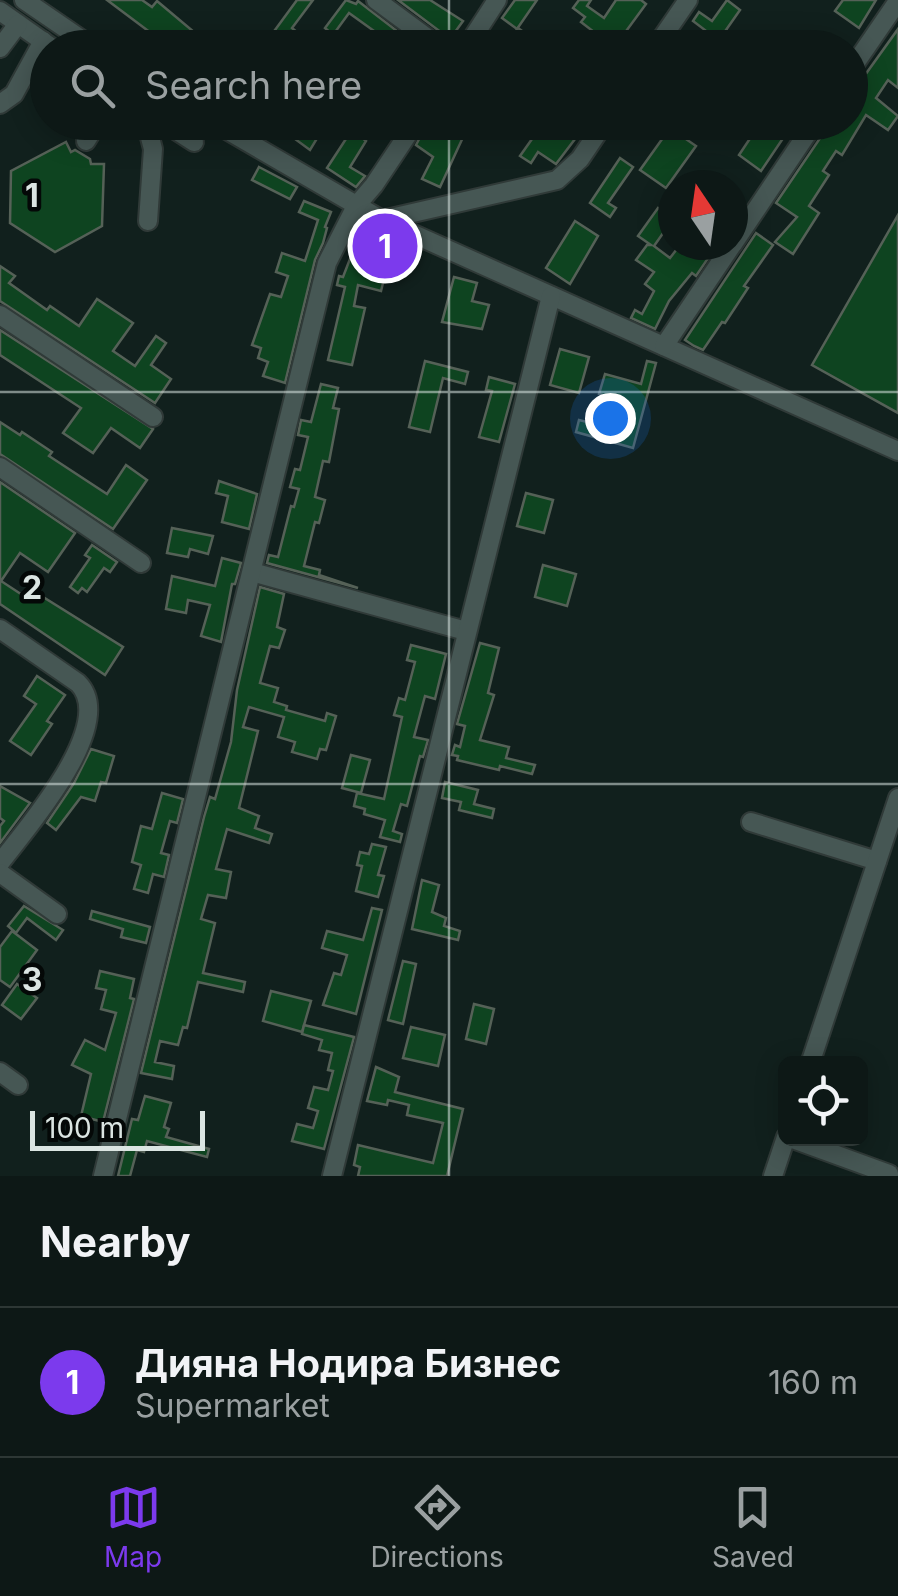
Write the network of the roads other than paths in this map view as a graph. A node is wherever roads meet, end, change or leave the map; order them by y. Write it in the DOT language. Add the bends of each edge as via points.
graph roads {
  1 [pos="24,0"];
  2 [pos="376,0"];
  3 [pos="498,0"];
  4 [pos="688,0"];
  5 [pos="898,1"];
  6 [pos="0,11"];
  7 [pos="18,24"];
  8 [pos="68,30"];
  9 [pos="417,30"];
  10 [pos="478,30"];
  11 [pos="668,30"];
  12 [pos="30,32"];
  13 [pos="868,45"];
  14 [pos="0,48"];
  15 [pos="30,70"];
  16 [pos="0,104"];
  17 [pos="150,140"];
  18 [pos="191,140"];
  19 [pos="244,140"];
  20 [pos="403,140"];
  21 [pos="593,140"];
  22 [pos="803,140"];
  23 [pos="194,142"];
  24 [pos="356,206"];
  25 [pos="382,220"];
  26 [pos="748,220"];
  27 [pos="148,221"];
  28 [pos="721,260"];
  29 [pos="550,296"];
  30 [pos="0,315"];
  31 [pos="664,346"];
  32 [pos="154,418"];
  33 [pos="898,451"];
  34 [pos="0,467"];
  35 [pos="141,563"];
  36 [pos="252,572"];
  37 [pos="0,629"];
  38 [pos="466,631"];
  39 [pos="898,798"];
  40 [pos="751,822"];
  41 [pos="877,861"];
  42 [pos="0,864"];
  43 [pos="0,873"];
  44 [pos="56,914"];
  45 [pos="813,1056"];
  46 [pos="0,1072"];
  47 [pos="18,1085"];
  48 [pos="785,1146"];
  49 [pos="810,1146"];
  50 [pos="889,1174"];
  51 [pos="103,1176"];
  52 [pos="332,1176"];
  53 [pos="773,1176"];
  1 -- 8 [label="street"];
  2 -- 9 [label="street"];
  3 -- 10 [label="street"];
  4 -- 11 [label="street"];
  5 -- 13 [label="street"];
  6 -- 7 [label="street"];
  7 -- 12 [label="street"];
  7 -- 14 [label="street"];
  15 -- 16 [label="street"];
  17 -- 27 [label="street"];
  18 -- 23 [label="street"];
  19 -- 24 [label="street"];
  20 -- 24 [label="street"];
  21 -- 25 [label="street" via="557,180"];
  22 -- 26 [label="street"];
  24 -- 25 [label="street"];
  24 -- 36 [label="street" via="328,263"];
  25 -- 29 [label="street"];
  28 -- 31 [label="street"];
  29 -- 31 [label="street"];
  29 -- 38 [label="street"];
  30 -- 32 [label="street"];
  31 -- 33 [label="street"];
  34 -- 35 [label="street"];
  36 -- 38 [label="street"];
  36 -- 51 [label="street"];
  37 -- 42 [label="street" via="78,683 87,703 84,741"];
  38 -- 52 [label="street"];
  39 -- 41 [label="street"];
  40 -- 41 [label="street"];
  41 -- 45 [label="street"];
  43 -- 44 [label="street"];
  46 -- 47 [label="street"];
  48 -- 53 [label="street"];
  49 -- 50 [label="street"];
}
